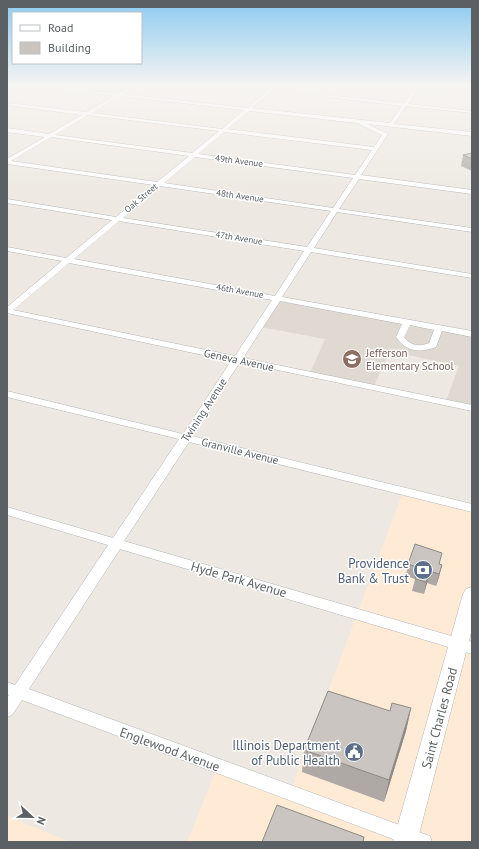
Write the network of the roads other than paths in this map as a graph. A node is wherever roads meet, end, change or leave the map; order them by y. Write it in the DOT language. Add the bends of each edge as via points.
graph roads {
  1 [pos="66,126"];
  2 [pos="185,126"];
  3 [pos="227,126"];
  4 [pos="367,126"];
  5 [pos="397,126"];
  6 [pos="7,130"];
  7 [pos="222,130"];
  8 [pos="472,134"];
  9 [pos="49,136"];
  10 [pos="376,149"];
  11 [pos="193,155"];
  12 [pos="7,161"];
  13 [pos="358,177"];
  14 [pos="159,184"];
  15 [pos="472,192"];
  16 [pos="7,200"];
  17 [pos="336,210"];
  18 [pos="117,219"];
  19 [pos="472,230"];
  20 [pos="7,249"];
  21 [pos="310,249"];
  22 [pos="67,261"];
  23 [pos="472,276"];
  24 [pos="278,298"];
  25 [pos="7,311"];
  26 [pos="407,322"];
  27 [pos="439,328"];
  28 [pos="472,334"];
  29 [pos="237,359"];
  30 [pos="7,394"];
  31 [pos="472,408"];
  32 [pos="186,438"];
  33 [pos="472,508"];
  34 [pos="7,511"];
  35 [pos="116,543"];
  36 [pos="472,594"];
  37 [pos="465,646"];
  38 [pos="13,690"];
  39 [pos="7,710"];
  40 [pos="412,840"];
  1 -- 9 [label="street"];
  2 -- 7 [label="street"];
  3 -- 7 [label="street, Oak Street"];
  4 -- 10 [label="street, Twining Avenue" via="385,134"];
  5 -- 8 [label="street"];
  6 -- 9 [label="street, 49th Avenue"];
  7 -- 10 [label="street"];
  7 -- 11 [label="street, Oak Street"];
  9 -- 11 [label="street, 49th Avenue"];
  9 -- 12 [label="street"];
  10 -- 13 [label="street, Twining Avenue"];
  11 -- 13 [label="street, 49th Avenue"];
  11 -- 14 [label="street, Oak Street"];
  12 -- 14 [label="street, 48th Avenue"];
  13 -- 15 [label="street, 49th Avenue"];
  13 -- 17 [label="street, Twining Avenue"];
  14 -- 17 [label="street, 48th Avenue"];
  14 -- 18 [label="street, Oak Street"];
  16 -- 18 [label="street, 47th Avenue"];
  17 -- 19 [label="street, 48th Avenue"];
  17 -- 21 [label="street, Twining Avenue"];
  18 -- 21 [label="street, 47th Avenue"];
  18 -- 22 [label="street, Oak Street"];
  20 -- 22 [label="street, 46th Avenue"];
  21 -- 23 [label="street, 47th Avenue"];
  21 -- 24 [label="street, Twining Avenue"];
  22 -- 24 [label="street, 46th Avenue"];
  22 -- 25 [label="street, Oak Street"];
  24 -- 26 [label="street, 46th Avenue"];
  24 -- 29 [label="street, Twining Avenue"];
  25 -- 29 [label="street, Geneva Avenue"];
  26 -- 27 [label="street, 46th Avenue"];
  26 -- 27 [label="street" via="400,337 407,346 413,348 427,348 433,345"];
  27 -- 28 [label="street, 46th Avenue"];
  29 -- 31 [label="street, Geneva Avenue"];
  29 -- 32 [label="street, Twining Avenue"];
  30 -- 32 [label="street, Granville Avenue"];
  32 -- 33 [label="street, Granville Avenue"];
  32 -- 35 [label="street, Twining Avenue"];
  34 -- 35 [label="street, Hyde Park Avenue"];
  35 -- 37 [label="street, Hyde Park Avenue"];
  35 -- 38 [label="street, Twining Avenue"];
  36 -- 37 [label="main road, Saint Charles Road"];
  37 -- 40 [label="main road, Saint Charles Road"];
  38 -- 39 [label="street, Twining Avenue"];
  38 -- 40 [label="street, Englewood Avenue"];
}
